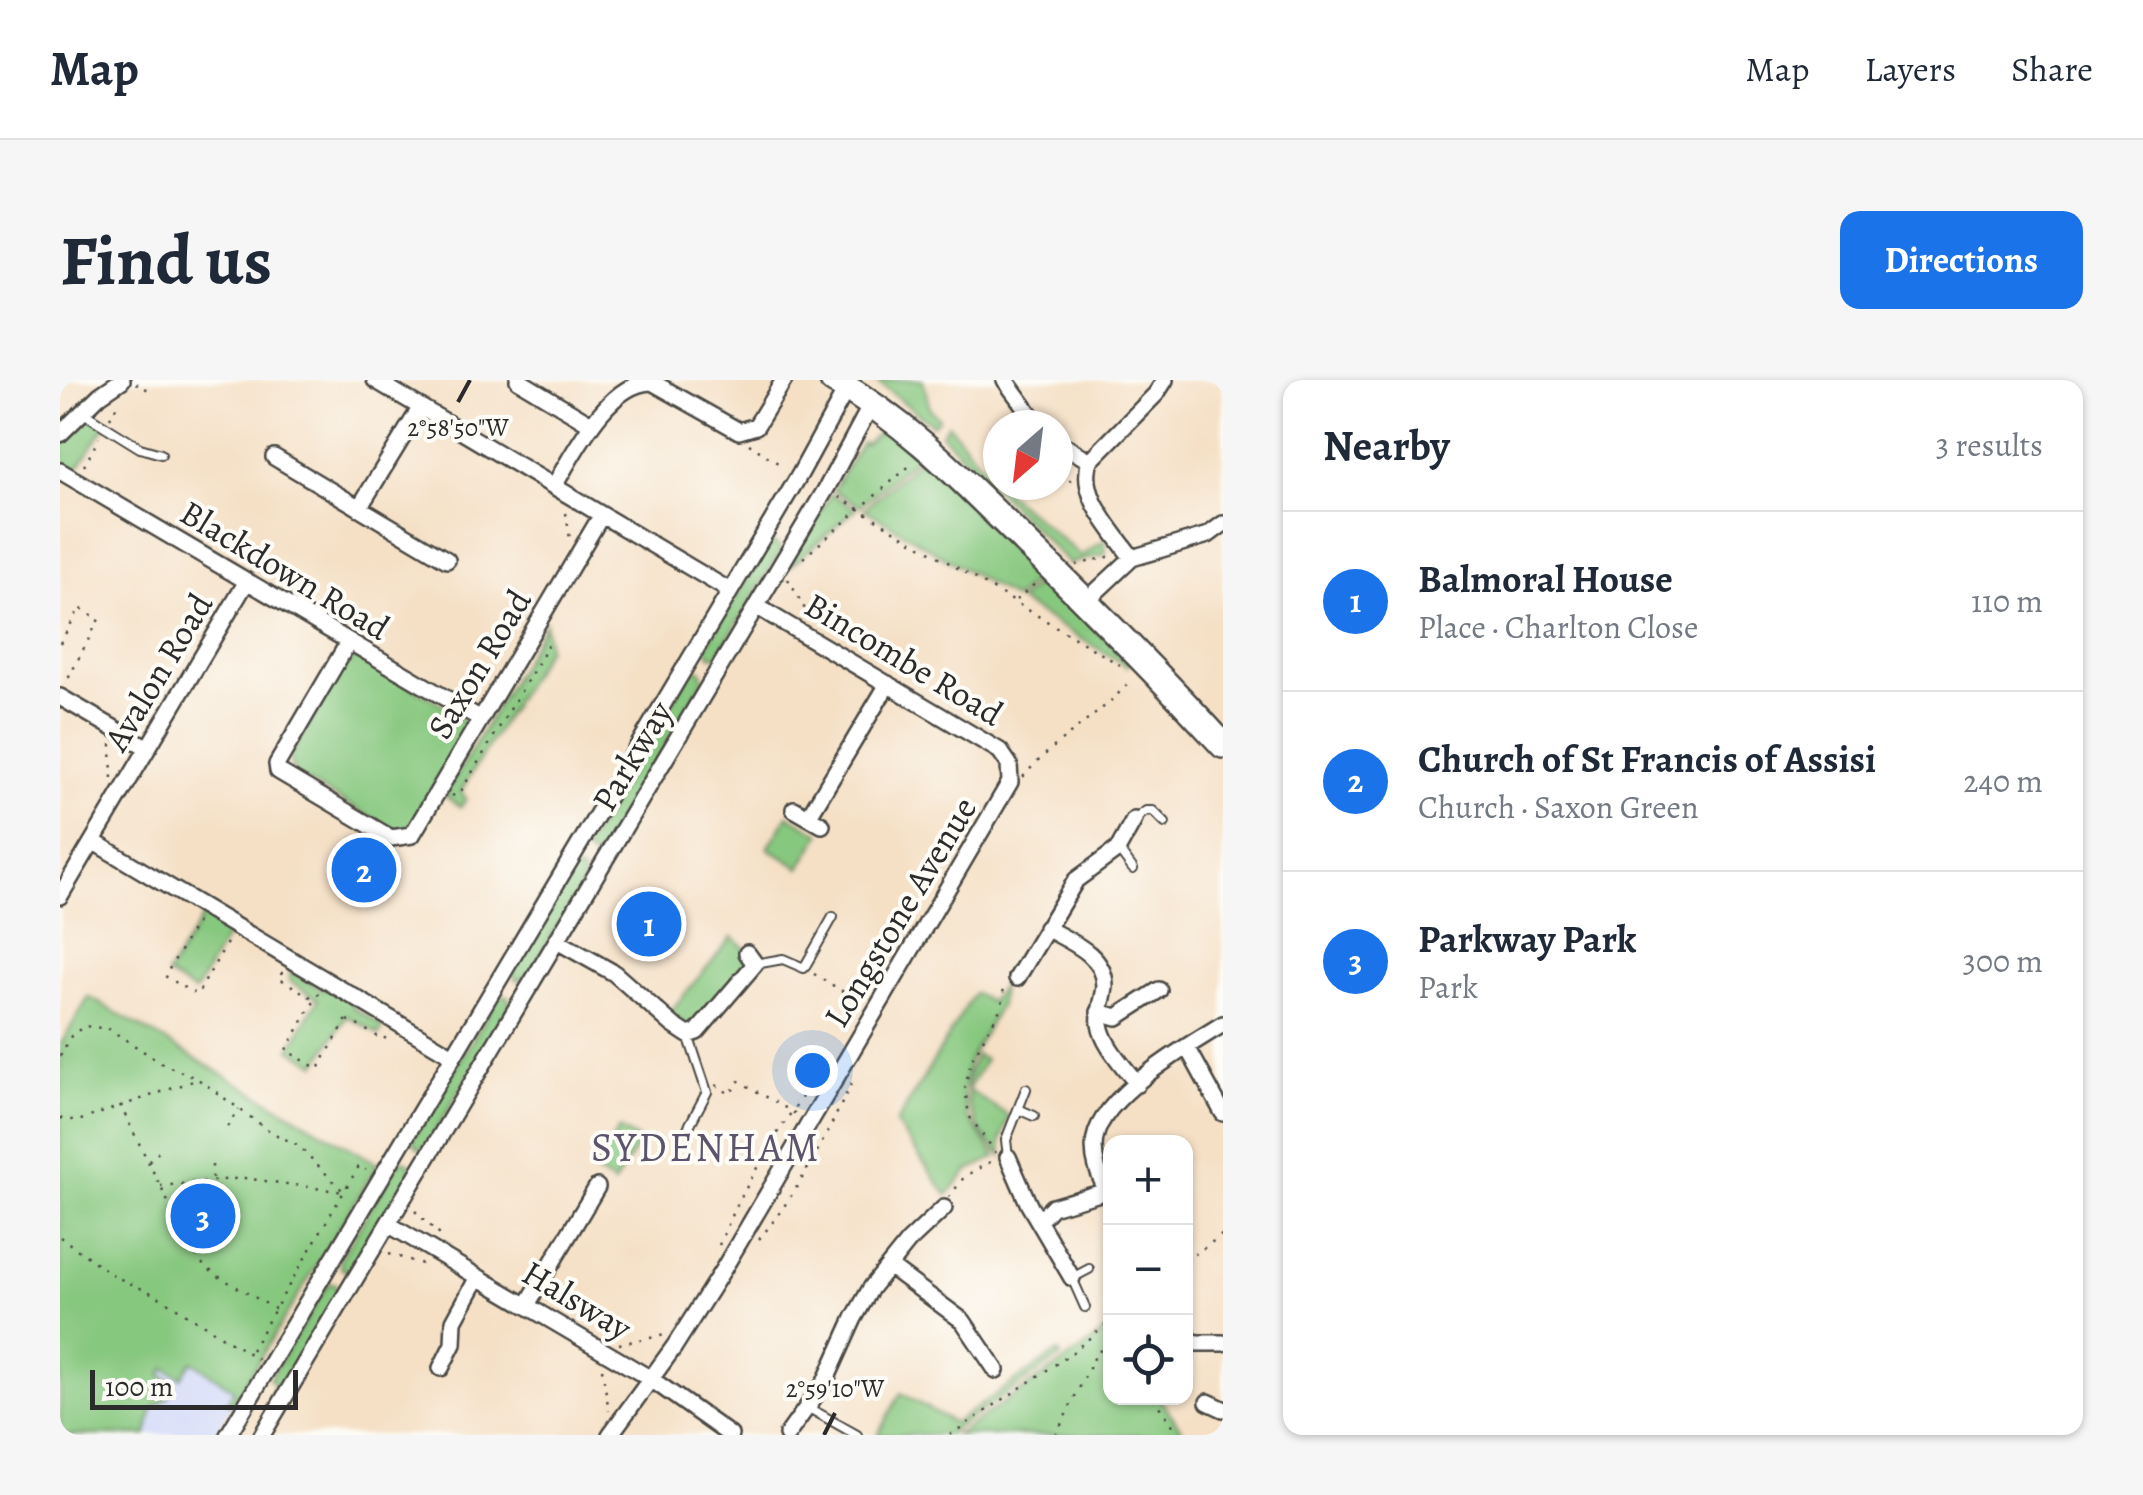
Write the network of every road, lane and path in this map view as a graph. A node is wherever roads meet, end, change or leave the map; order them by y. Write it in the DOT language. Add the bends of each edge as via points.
graph roads {
  1 [pos="122,380"];
  2 [pos="130,380"];
  3 [pos="375,380"];
  4 [pos="518,380"];
  5 [pos="784,380"];
  6 [pos="1005,380"];
  7 [pos="1165,380"];
  8 [pos="840,384"];
  9 [pos="152,392"];
  10 [pos="872,402"];
  11 [pos="421,408"];
  12 [pos="1027,410"];
  13 [pos="82,412"];
  14 [pos="591,424"];
  15 [pos="738,430"];
  16 [pos="61,431"];
  17 [pos="930,448"];
  18 [pos="1073,451"];
  19 [pos="161,454"];
  20 [pos="274,457"];
  21 [pos="1090,461"];
  22 [pos="60,472"];
  23 [pos="800,474"];
  24 [pos="559,489"];
  25 [pos="826,489"];
  26 [pos="359,508"];
  27 [pos="860,509"];
  28 [pos="601,516"];
  29 [pos="1223,524"];
  30 [pos="766,529"];
  31 [pos="796,553"];
  32 [pos="1130,555"];
  33 [pos="447,560"];
  34 [pos="574,562"];
  35 [pos="1053,570"];
  36 [pos="772,580"];
  37 [pos="246,581"];
  38 [pos="730,590"];
  39 [pos="1014,602"];
  40 [pos="1085,602"];
  41 [pos="756,606"];
  42 [pos="544,612"];
  43 [pos="60,643"];
  44 [pos="348,643"];
  45 [pos="826,647"];
  46 [pos="692,655"];
  47 [pos="1132,663"];
  48 [pos="718,670"];
  49 [pos="888,684"];
  50 [pos="178,697"];
  51 [pos="64,699"];
  52 [pos="481,719"];
  53 [pos="110,726"];
  54 [pos="1219,732"];
  55 [pos="148,748"];
  56 [pos="1012,772"];
  57 [pos="1007,791"];
  58 [pos="114,805"];
  59 [pos="428,809"];
  60 [pos="809,817"];
  61 [pos="1134,820"];
  62 [pos="1165,823"];
  63 [pos="94,842"];
  64 [pos="1118,849"];
  65 [pos="572,856"];
  66 [pos="1133,869"];
  67 [pos="598,872"];
  68 [pos="60,896"];
  69 [pos="205,908"];
  70 [pos="833,917"];
  71 [pos="236,927"];
  72 [pos="1046,928"];
  73 [pos="557,941"];
  74 [pos="751,959"];
  75 [pos="291,960"];
  76 [pos="804,968"];
  77 [pos="1017,978"];
  78 [pos="326,980"];
  79 [pos="498,980"];
  80 [pos="1159,990"];
  81 [pos="525,996"];
  82 [pos="315,1000"];
  83 [pos="359,1000"];
  84 [pos="876,1012"];
  85 [pos="1099,1012"];
  86 [pos="347,1019"];
  87 [pos="394,1021"];
  88 [pos="1223,1024"];
  89 [pos="688,1034"];
  90 [pos="1187,1047"];
  91 [pos="835,1052"];
  92 [pos="60,1056"];
  93 [pos="452,1056"];
  94 [pos="703,1078"];
  95 [pos="198,1079"];
  96 [pos="1137,1084"];
  97 [pos="1026,1088"];
  98 [pos="120,1105"];
  99 [pos="240,1108"];
  100 [pos="1018,1110"];
  101 [pos="790,1111"];
  102 [pos="1223,1113"];
  103 [pos="1034,1116"];
  104 [pos="60,1118"];
  105 [pos="810,1123"];
  106 [pos="226,1126"];
  107 [pos="688,1128"];
  108 [pos="164,1147"];
  109 [pos="399,1147"];
  110 [pos="1008,1157"];
  111 [pos="148,1162"];
  112 [pos="425,1163"];
  113 [pos="212,1164"];
  114 [pos="380,1178"];
  115 [pos="1103,1179"];
  116 [pos="212,1180"];
  117 [pos="160,1186"];
  118 [pos="598,1187"];
  119 [pos="344,1192"];
  120 [pos="1103,1195"];
  121 [pos="944,1208"];
  122 [pos="1040,1220"];
  123 [pos="388,1224"];
  124 [pos="1223,1234"];
  125 [pos="60,1238"];
  126 [pos="374,1250"];
  127 [pos="1193,1256"];
  128 [pos="713,1260"];
  129 [pos="889,1266"];
  130 [pos="1089,1269"];
  131 [pos="326,1270"];
  132 [pos="442,1270"];
  133 [pos="478,1277"];
  134 [pos="1072,1278"];
  135 [pos="353,1285"];
  136 [pos="528,1305"];
  137 [pos="1085,1307"];
  138 [pos="275,1309"];
  139 [pos="1103,1327"];
  140 [pos="684,1331"];
  141 [pos="1193,1341"];
  142 [pos="1223,1343"];
  143 [pos="598,1348"];
  144 [pos="1103,1350"];
  145 [pos="249,1352"];
  146 [pos="986,1354"];
  147 [pos="970,1365"];
  148 [pos="268,1367"];
  149 [pos="442,1368"];
  150 [pos="996,1370"];
  151 [pos="651,1379"];
  152 [pos="1157,1405"];
  153 [pos="809,1408"];
  154 [pos="612,1434"];
  155 [pos="228,1435"];
  156 [pos="262,1435"];
  157 [pos="730,1435"];
  158 [pos="787,1435"];
  159 [pos="856,1435"];
  160 [pos="950,1435"];
  161 [pos="1056,1435"];
  162 [pos="1180,1435"];
  1 -- 13 [label="street"];
  2 -- 9 [label="path"];
  3 -- 11 [label="street"];
  4 -- 14 [label="street"];
  5 -- 15 [label="street" via="756,426"];
  6 -- 12 [label="street"];
  7 -- 21 [label="street"];
  8 -- 10 [label="main road"];
  8 -- 23 [label="street, Parkway"];
  10 -- 17 [label="main road"];
  10 -- 25 [label="street, Parkway"];
  11 -- 24 [label="street"];
  11 -- 26 [label="street"];
  13 -- 16 [label="street"];
  13 -- 19 [label="lane"];
  14 -- 15 [label="street" via="626,388 652,382"];
  14 -- 24 [label="street"];
  15 -- 23 [label="path" via="754,450"];
  17 -- 27 [label="path"];
  17 -- 35 [label="main road"];
  18 -- 21 [label="street"];
  20 -- 26 [label="street"];
  21 -- 32 [label="street" via="1088,490"];
  22 -- 37 [label="street, Blackdown Road"];
  23 -- 30 [label="street, Parkway"];
  24 -- 28 [label="street"];
  24 -- 34 [label="path"];
  25 -- 27 [label="path"];
  25 -- 31 [label="street, Parkway"];
  26 -- 33 [label="street"];
  27 -- 31 [label="path"];
  27 -- 39 [label="path"];
  28 -- 34 [label="street, Saxon Road"];
  28 -- 38 [label="street"];
  29 -- 32 [label="street" via="1208,536"];
  30 -- 31 [label="street"];
  30 -- 38 [label="street, Parkway"];
  31 -- 36 [label="street, Parkway"];
  32 -- 35 [label="path"];
  32 -- 40 [label="street"];
  34 -- 42 [label="street, Saxon Road"];
  35 -- 39 [label="path"];
  35 -- 40 [label="main road"];
  36 -- 41 [label="street, Parkway"];
  36 -- 45 [label="path" via="785,573"];
  37 -- 44 [label="street, Blackdown Road"];
  37 -- 50 [label="street, Avalon Road"];
  38 -- 46 [label="street, Parkway"];
  39 -- 47 [label="path"];
  40 -- 47 [label="main road"];
  41 -- 45 [label="street, Bincombe Road"];
  41 -- 48 [label="street, Parkway"];
  42 -- 52 [label="street, Saxon Road"];
  42 -- 59 [label="path" via="548,648 461,792"];
  43 -- 51 [label="path" via="80,608 100,620 66,681"];
  44 -- 52 [label="street, Blackdown Road"];
  44 -- 59 [label="street, Saxon Road" via="278,771 391,838 412,835"];
  45 -- 49 [label="street, Bincombe Road"];
  46 -- 48 [label="street"];
  46 -- 65 [label="street, Parkway"];
  47 -- 54 [label="main road"];
  47 -- 57 [label="path" via="1107,706 1051,747"];
  48 -- 67 [label="street, Parkway"];
  49 -- 56 [label="street, Bincombe Road" via="1000,751"];
  49 -- 60 [label="street"];
  50 -- 53 [label="path"];
  50 -- 55 [label="street, Avalon Road"];
  51 -- 53 [label="street"];
  52 -- 59 [label="street, Saxon Road"];
  53 -- 55 [label="street"];
  53 -- 58 [label="path"];
  55 -- 58 [label="street, Avalon Road"];
  56 -- 57 [label="street, Longstone Avenue"];
  57 -- 84 [label="street, Longstone Avenue"];
  58 -- 63 [label="street, Avalon Road"];
  61 -- 62 [label="lane" via="1153,811"];
  61 -- 64 [label="street"];
  63 -- 68 [label="street, Avalon Road"];
  63 -- 69 [label="street"];
  64 -- 66 [label="lane"];
  64 -- 72 [label="street" via="1076,880"];
  65 -- 67 [label="street"];
  65 -- 79 [label="street, Parkway"];
  67 -- 73 [label="street, Parkway"];
  69 -- 71 [label="street"];
  69 -- 71 [label="path" via="165,976 197,995"];
  70 -- 76 [label="lane"];
  71 -- 75 [label="street"];
  72 -- 77 [label="street"];
  72 -- 85 [label="street" via="1100,967 1105,986"];
  73 -- 81 [label="street, Parkway"];
  73 -- 89 [label="street" via="614,973"];
  74 -- 76 [label="lane" via="783,959"];
  74 -- 89 [label="street" via="698,1032"];
  75 -- 78 [label="street"];
  75 -- 82 [label="path" via="279,978"];
  76 -- 84 [label="path"];
  77 -- 121 [label="path" via="1010,974 1004,986 1002,1006 965,1087 970,1116 1000,1158 965,1176"];
  78 -- 82 [label="path"];
  78 -- 83 [label="street"];
  79 -- 81 [label="street"];
  79 -- 93 [label="street, Parkway"];
  80 -- 85 [label="street" via="1117,1017"];
  81 -- 112 [label="street, Parkway"];
  82 -- 86 [label="path" via="286,1050 318,1069"];
  83 -- 86 [label="path"];
  83 -- 87 [label="street"];
  84 -- 105 [label="street, Longstone Avenue"];
  85 -- 96 [label="street" via="1103,1035"];
  86 -- 87 [label="path" via="384,1040"];
  87 -- 93 [label="street"];
  88 -- 90 [label="street"];
  89 -- 94 [label="lane"];
  90 -- 96 [label="street"];
  90 -- 102 [label="street"];
  91 -- 101 [label="path"];
  92 -- 95 [label="path" via="84,1026 108,1029"];
  93 -- 109 [label="street, Parkway"];
  94 -- 101 [label="path" via="730,1094 739,1081"];
  94 -- 107 [label="lane" via="706,1092"];
  95 -- 98 [label="path"];
  95 -- 99 [label="path"];
  96 -- 115 [label="street" via="1097,1130 1094,1156"];
  97 -- 100 [label="lane"];
  98 -- 104 [label="path" via="78,1121"];
  98 -- 111 [label="path"];
  99 -- 106 [label="path"];
  99 -- 119 [label="path" via="299,1146"];
  100 -- 103 [label="lane"];
  100 -- 110 [label="lane" via="1006,1140"];
  101 -- 105 [label="path"];
  101 -- 128 [label="path" via="741,1194"];
  105 -- 140 [label="street, Longstone Avenue"];
  108 -- 111 [label="path"];
  109 -- 112 [label="street"];
  109 -- 114 [label="street, Parkway"];
  110 -- 122 [label="street"];
  111 -- 117 [label="path"];
  112 -- 123 [label="street, Parkway"];
  113 -- 116 [label="path"];
  114 -- 119 [label="path" via="359,1166"];
  114 -- 131 [label="street, Parkway"];
  116 -- 117 [label="path"];
  116 -- 119 [label="path"];
  117 -- 138 [label="path" via="204,1266"];
  118 -- 136 [label="street"];
  119 -- 138 [label="path"];
  120 -- 122 [label="street" via="1052,1207"];
  121 -- 129 [label="street" via="924,1214"];
  122 -- 134 [label="street"];
  123 -- 126 [label="street, Parkway"];
  123 -- 133 [label="street, Halsway"];
  124 -- 127 [label="path"];
  125 -- 145 [label="path" via="116,1278"];
  126 -- 132 [label="path"];
  126 -- 135 [label="street, Parkway"];
  129 -- 146 [label="street" via="952,1310"];
  129 -- 153 [label="street" via="862,1302"];
  130 -- 134 [label="lane"];
  131 -- 135 [label="street"];
  131 -- 148 [label="street, Parkway"];
  133 -- 136 [label="street, Halsway"];
  133 -- 149 [label="street" via="454,1321"];
  134 -- 137 [label="lane"];
  135 -- 156 [label="street, Parkway"];
  136 -- 143 [label="street, Halsway"];
  138 -- 145 [label="path"];
  139 -- 160 [label="path"];
  140 -- 143 [label="path"];
  140 -- 151 [label="street, Longstone Avenue"];
  141 -- 142 [label="street"];
  143 -- 151 [label="street, Halsway"];
  143 -- 154 [label="path"];
  144 -- 161 [label="path"];
  145 -- 148 [label="path"];
  146 -- 147 [label="street"];
  146 -- 150 [label="street"];
  148 -- 155 [label="street, Parkway"];
  151 -- 154 [label="street, Longstone Avenue"];
  151 -- 157 [label="street, Halsway"];
  152 -- 162 [label="path"];
  153 -- 158 [label="street"];
  153 -- 159 [label="lane"];
}
